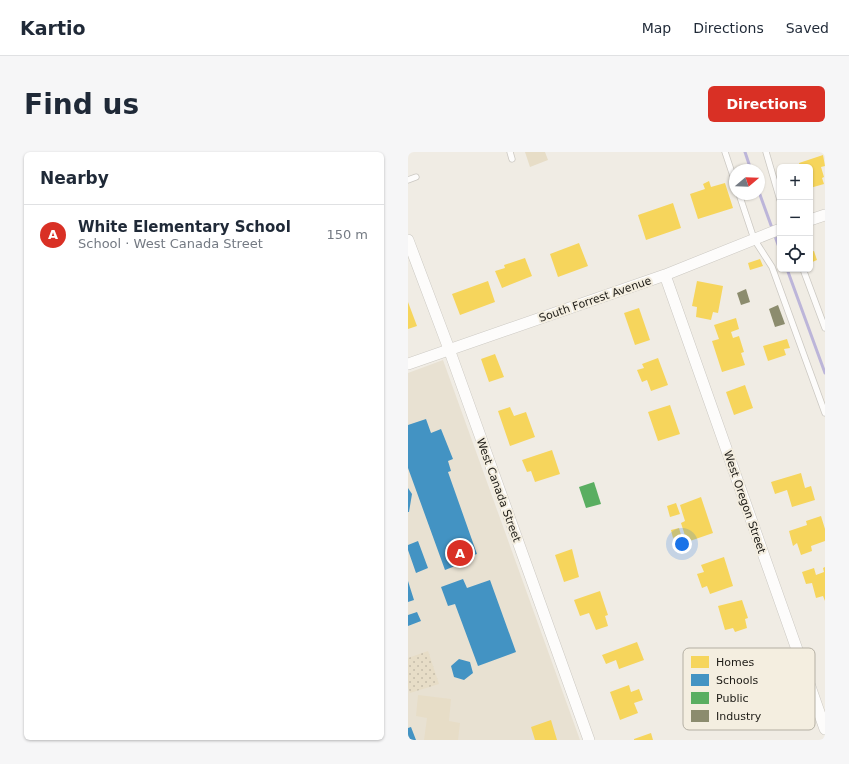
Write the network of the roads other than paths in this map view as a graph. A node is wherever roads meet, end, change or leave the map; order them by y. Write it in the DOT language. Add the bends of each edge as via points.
graph roads {
  1 [pos="510,152"];
  2 [pos="725,152"];
  3 [pos="766,152"];
  4 [pos="512,159"];
  5 [pos="729,164"];
  6 [pos="416,177"];
  7 [pos="408,180"];
  8 [pos="777,190"];
  9 [pos="741,200"];
  10 [pos="825,215"];
  11 [pos="813,219"];
  12 [pos="777,230"];
  13 [pos="754,239"];
  14 [pos="408,240"];
  15 [pos="804,272"];
  16 [pos="666,276"];
  17 [pos="825,328"];
  18 [pos="449,349"];
  19 [pos="408,364"];
  20 [pos="825,413"];
  21 [pos="796,648"];
  22 [pos="815,701"];
  23 [pos="825,730"];
  24 [pos="588,740"];
  1 -- 4 [label="lane"];
  2 -- 5 [label="lane"];
  3 -- 8 [label="lane"];
  6 -- 7 [label="lane"];
  9 -- 13 [label="lane"];
  10 -- 11 [label="street"];
  12 -- 13 [label="street, South Forrest Avenue"];
  13 -- 16 [label="street, South Forrest Avenue"];
  13 -- 20 [label="lane" via="772,266"];
  14 -- 18 [label="street, West Canada Street"];
  15 -- 17 [label="lane"];
  16 -- 18 [label="street, South Forrest Avenue"];
  16 -- 21 [label="street, West Oregon Street"];
  18 -- 19 [label="street, South Forrest Avenue"];
  18 -- 24 [label="street, West Canada Street"];
  22 -- 23 [label="street, West Oregon Street"];
}
